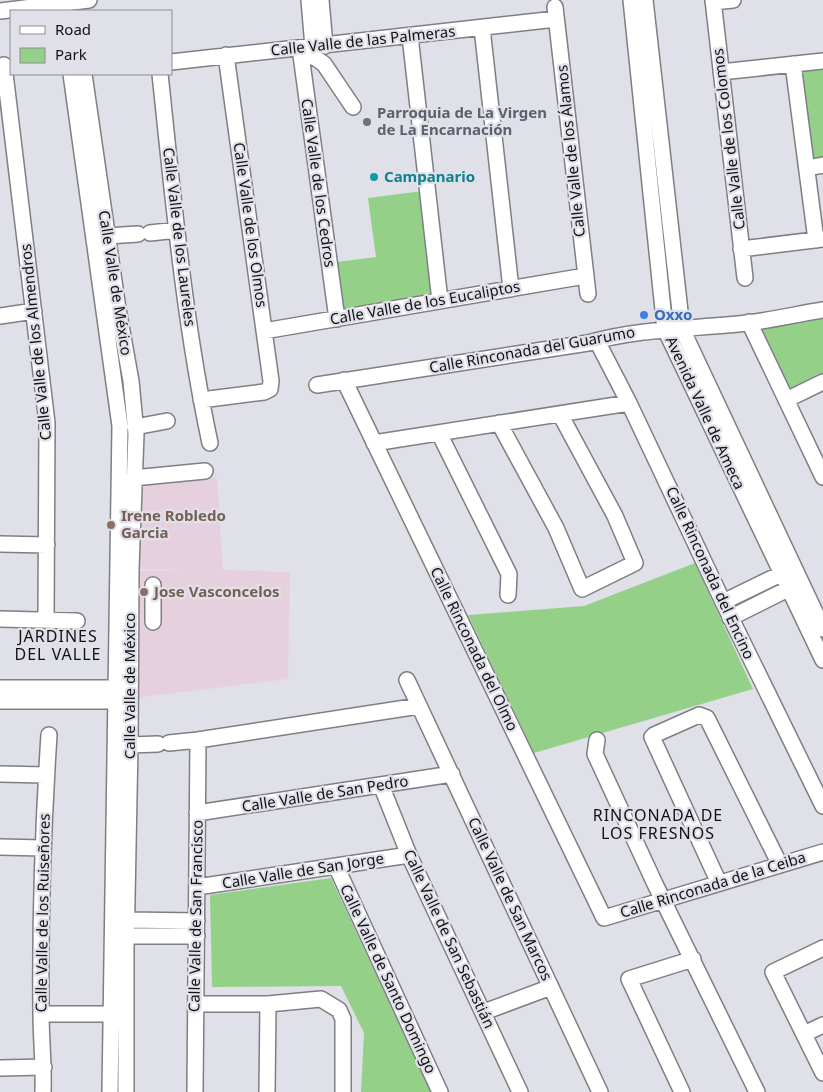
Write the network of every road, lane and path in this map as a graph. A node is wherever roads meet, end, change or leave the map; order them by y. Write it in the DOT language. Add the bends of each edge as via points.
graph roads {
  1 [pos="309,0"];
  2 [pos="321,0"];
  3 [pos="631,0"];
  4 [pos="645,0"];
  5 [pos="733,0"];
  6 [pos="713,1"];
  7 [pos="71,4"];
  8 [pos="10,10"];
  9 [pos="555,13"];
  10 [pos="482,28"];
  11 [pos="410,36"];
  12 [pos="310,49"];
  13 [pos="226,55"];
  14 [pos="823,61"];
  15 [pos="172,62"];
  16 [pos="793,64"];
  17 [pos="4,65"];
  18 [pos="721,72"];
  19 [pos="71,75"];
  20 [pos="84,75"];
  21 [pos="160,75"];
  22 [pos="3,83"];
  23 [pos="353,108"];
  24 [pos="823,165"];
  25 [pos="807,168"];
  26 [pos="177,230"];
  27 [pos="107,236"];
  28 [pos="820,239"];
  29 [pos="742,249"];
  30 [pos="585,276"];
  31 [pos="745,278"];
  32 [pos="512,289"];
  33 [pos="588,294"];
  34 [pos="440,301"];
  35 [pos="110,310"];
  36 [pos="823,310"];
  37 [pos="34,311"];
  38 [pos="0,316"];
  39 [pos="337,319"];
  40 [pos="749,322"];
  41 [pos="665,329"];
  42 [pos="682,329"];
  43 [pos="264,331"];
  44 [pos="597,341"];
  45 [pos="344,380"];
  46 [pos="823,382"];
  47 [pos="317,385"];
  48 [pos="201,400"];
  49 [pos="786,400"];
  50 [pos="629,403"];
  51 [pos="560,414"];
  52 [pos="167,421"];
  53 [pos="500,424"];
  54 [pos="135,427"];
  55 [pos="439,433"];
  56 [pos="210,443"];
  57 [pos="374,443"];
  58 [pos="819,460"];
  59 [pos="204,471"];
  60 [pos="823,477"];
  61 [pos="133,478"];
  62 [pos="0,544"];
  63 [pos="47,546"];
  64 [pos="788,571"];
  65 [pos="152,585"];
  66 [pos="795,586"];
  67 [pos="508,595"];
  68 [pos="723,602"];
  69 [pos="130,604"];
  70 [pos="153,604"];
  71 [pos="730,618"];
  72 [pos="0,619"];
  73 [pos="46,620"];
  74 [pos="77,622"];
  75 [pos="154,622"];
  76 [pos="823,629"];
  77 [pos="823,660"];
  78 [pos="407,680"];
  79 [pos="0,688"];
  80 [pos="122,694"];
  81 [pos="0,701"];
  82 [pos="419,706"];
  83 [pos="49,735"];
  84 [pos="198,740"];
  85 [pos="597,740"];
  86 [pos="130,745"];
  87 [pos="0,774"];
  88 [pos="452,774"];
  89 [pos="46,775"];
  90 [pos="381,786"];
  91 [pos="823,806"];
  92 [pos="197,813"];
  93 [pos="0,847"];
  94 [pos="44,848"];
  95 [pos="823,852"];
  96 [pos="409,855"];
  97 [pos="780,865"];
  98 [pos="336,866"];
  99 [pos="719,883"];
  100 [pos="197,888"];
  101 [pos="664,900"];
  102 [pos="604,918"];
  103 [pos="127,920"];
  104 [pos="197,928"];
  105 [pos="121,944"];
  106 [pos="823,948"];
  107 [pos="693,960"];
  108 [pos="551,986"];
  109 [pos="196,1004"];
  110 [pos="268,1004"];
  111 [pos="484,1012"];
  112 [pos="41,1014"];
  113 [pos="118,1014"];
  114 [pos="823,1025"];
  115 [pos="804,1034"];
  116 [pos="44,1066"];
  117 [pos="0,1068"];
  118 [pos="823,1073"];
  119 [pos="43,1092"];
  120 [pos="110,1092"];
  121 [pos="126,1092"];
  122 [pos="195,1092"];
  123 [pos="267,1092"];
  124 [pos="343,1092"];
  125 [pos="440,1092"];
  126 [pos="520,1092"];
  127 [pos="600,1092"];
  128 [pos="682,1092"];
  129 [pos="757,1092"];
  1 -- 12 [label="street, Calle Valle de los Cedros"];
  2 -- 12 [label="street, Calle Valle de los Cedros"];
  3 -- 41 [label="street, Avenida Valle de Ameca"];
  4 -- 42 [label="street, Avenida Valle de Ameca"];
  5 -- 6 [label="street"];
  6 -- 18 [label="street, Calle Valle de los Colomos"];
  7 -- 8 [label="street"];
  9 -- 10 [label="street, Calle Valle de las Palmeras"];
  9 -- 30 [label="street, Calle Valle de los Álamos"];
  10 -- 11 [label="street, Calle Valle de las Palmeras"];
  10 -- 32 [label="street"];
  11 -- 12 [label="street, Calle Valle de las Palmeras"];
  11 -- 34 [label="street"];
  12 -- 13 [label="street, Calle Valle de las Palmeras"];
  12 -- 23 [label="street"];
  12 -- 39 [label="street, Calle Valle de los Cedros"];
  13 -- 15 [label="street, Calle Valle de las Palmeras"];
  13 -- 43 [label="street, Calle Valle de los Olmos"];
  14 -- 16 [label="street"];
  16 -- 18 [label="street"];
  16 -- 25 [label="street"];
  17 -- 22 [label="street, Calle Valle de los Almendros"];
  18 -- 29 [label="street, Calle Valle de los Colomos"];
  19 -- 35 [label="street, Calle Valle de México"];
  20 -- 27 [label="street, Calle Valle de México"];
  21 -- 26 [label="street, Calle Valle de los Laureles"];
  22 -- 37 [label="street, Calle Valle de los Almendros"];
  24 -- 25 [label="street"];
  25 -- 28 [label="street"];
  26 -- 27 [label="street"];
  26 -- 48 [label="street, Calle Valle de los Laureles"];
  27 -- 35 [label="street, Calle Valle de México"];
  28 -- 29 [label="street"];
  29 -- 31 [label="street, Calle Valle de los Colomos"];
  30 -- 32 [label="street, Calle Valle de los Eucaliptos"];
  30 -- 33 [label="street, Calle Valle de los Álamos"];
  32 -- 34 [label="street, Calle Valle de los Eucaliptos"];
  34 -- 39 [label="street, Calle Valle de los Eucaliptos"];
  35 -- 54 [label="street, Calle Valle de México" via="132,381"];
  35 -- 80 [label="street, Calle Valle de México" via="120,426"];
  36 -- 40 [label="street, Calle Rinconada del Guarumo"];
  37 -- 38 [label="street"];
  37 -- 63 [label="street, Calle Valle de los Almendros" via="47,423"];
  39 -- 43 [label="street, Calle Valle de los Eucaliptos"];
  40 -- 42 [label="street, Calle Rinconada del Guarumo"];
  40 -- 49 [label="street"];
  41 -- 42 [label="street, Calle Rinconada del Guarumo"];
  41 -- 44 [label="street, Calle Rinconada del Guarumo"];
  41 -- 64 [label="street, Avenida Valle de Ameca"];
  42 -- 64 [label="street, Avenida Valle de Ameca"];
  43 -- 48 [label="street, Calle Valle de los Olmos" via="270,389"];
  44 -- 45 [label="street, Calle Rinconada del Guarumo"];
  44 -- 50 [label="street, Calle Rinconada del Encino"];
  45 -- 47 [label="street, Calle Rinconada del Guarumo"];
  45 -- 57 [label="street, Calle Rinconada del Olmo"];
  46 -- 49 [label="street"];
  48 -- 56 [label="street, Calle Valle de los Laureles"];
  49 -- 58 [label="street"];
  50 -- 51 [label="street"];
  50 -- 68 [label="street, Calle Rinconada del Encino"];
  51 -- 53 [label="street"];
  51 -- 53 [label="street" via="615,516 635,563 582,589 556,528"];
  52 -- 54 [label="street"];
  53 -- 55 [label="street"];
  54 -- 61 [label="street, Calle Valle de México"];
  55 -- 57 [label="street"];
  55 -- 67 [label="street" via="510,574"];
  57 -- 102 [label="street, Calle Rinconada del Olmo"];
  58 -- 60 [label="street"];
  59 -- 61 [label="street"];
  61 -- 69 [label="street, Calle Valle de México"];
  62 -- 63 [label="street"];
  63 -- 73 [label="street, Calle Valle de los Almendros"];
  64 -- 66 [label="street, Avenida Valle de Ameca"];
  64 -- 68 [label="street"];
  65 -- 70 [label="street"];
  66 -- 71 [label="street"];
  66 -- 76 [label="street, Avenida Valle de Ameca"];
  66 -- 77 [label="street, Avenida Valle de Ameca"];
  68 -- 71 [label="street, Calle Rinconada del Encino"];
  69 -- 70 [label="street"];
  69 -- 80 [label="street, Calle Valle de México"];
  70 -- 75 [label="street"];
  71 -- 91 [label="street, Calle Rinconada del Encino"];
  72 -- 73 [label="street"];
  73 -- 74 [label="street"];
  78 -- 82 [label="street, Calle Valle de San Marcos"];
  79 -- 80 [label="street"];
  80 -- 81 [label="street"];
  80 -- 86 [label="street, Calle Valle de México"];
  80 -- 105 [label="street, Calle Valle de México"];
  82 -- 84 [label="street"];
  82 -- 88 [label="street, Calle Valle de San Marcos"];
  83 -- 89 [label="street, Calle Valle de los Ruiseñores"];
  84 -- 86 [label="street"];
  84 -- 92 [label="street, Calle Valle de San Francisco"];
  85 -- 101 [label="street" via="595,754"];
  86 -- 103 [label="street, Calle Valle de México"];
  87 -- 89 [label="street"];
  88 -- 90 [label="street, Calle Valle de San Pedro"];
  88 -- 108 [label="street, Calle Valle de San Marcos"];
  89 -- 94 [label="street, Calle Valle de los Ruiseñores"];
  90 -- 92 [label="street, Calle Valle de San Pedro"];
  90 -- 96 [label="street, Calle Valle de San Sebastián"];
  92 -- 100 [label="street, Calle Valle de San Francisco"];
  93 -- 94 [label="street"];
  94 -- 112 [label="street, Calle Valle de los Ruiseñores"];
  95 -- 97 [label="street, Calle Rinconada de la Ceiba"];
  96 -- 98 [label="street, Calle Valle de San Jorge"];
  96 -- 111 [label="street, Calle Valle de San Sebastián"];
  97 -- 99 [label="street, Calle Rinconada de la Ceiba"];
  97 -- 99 [label="street" via="708,718 699,715 652,737"];
  98 -- 100 [label="street, Calle Valle de San Jorge"];
  98 -- 125 [label="street, Calle Valle de Santo Domingo"];
  99 -- 101 [label="street, Calle Rinconada de la Ceiba"];
  100 -- 104 [label="street, Calle Valle de San Francisco"];
  101 -- 102 [label="street, Calle Rinconada de la Ceiba"];
  101 -- 107 [label="street"];
  103 -- 104 [label="street"];
  103 -- 105 [label="street, Calle Valle de México"];
  104 -- 105 [label="street"];
  104 -- 109 [label="street, Calle Valle de San Francisco"];
  105 -- 113 [label="street, Calle Valle de México"];
  106 -- 115 [label="street" via="773,972"];
  107 -- 128 [label="street" via="629,979"];
  107 -- 129 [label="street"];
  108 -- 111 [label="street"];
  108 -- 127 [label="street, Calle Valle de San Marcos"];
  109 -- 110 [label="street"];
  109 -- 122 [label="street, Calle Valle de San Francisco"];
  110 -- 123 [label="street"];
  110 -- 124 [label="street" via="321,999 339,1010 343,1019"];
  111 -- 126 [label="street, Calle Valle de San Sebastián"];
  112 -- 113 [label="street"];
  112 -- 116 [label="street, Calle Valle de los Ruiseñores"];
  113 -- 120 [label="street, Calle Valle de México"];
  113 -- 121 [label="street, Calle Valle de México"];
  114 -- 115 [label="street"];
  115 -- 118 [label="street"];
  116 -- 117 [label="street"];
  116 -- 119 [label="street, Calle Valle de los Ruiseñores"];
}
